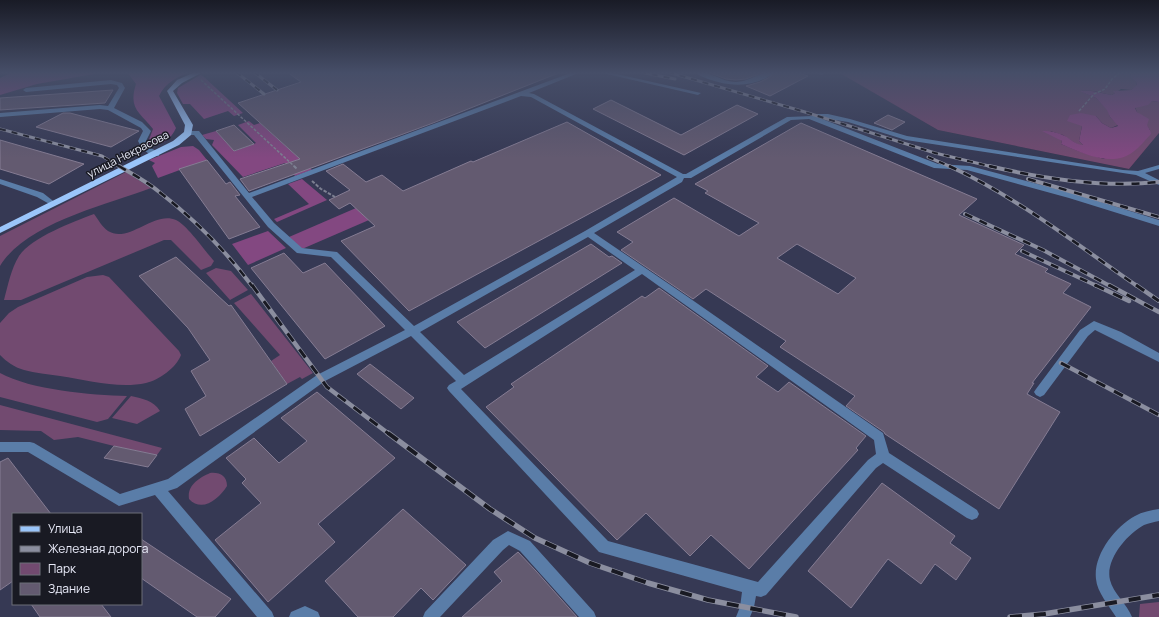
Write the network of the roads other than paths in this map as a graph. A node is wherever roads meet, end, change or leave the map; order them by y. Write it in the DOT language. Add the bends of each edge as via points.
graph roads {
  1 [pos="114,101"];
  2 [pos="176,101"];
  3 [pos="502,101"];
  4 [pos="543,101"];
  5 [pos="110,108"];
  6 [pos="0,115"];
  7 [pos="810,117"];
  8 [pos="188,133"];
  9 [pos="156,154"];
  10 [pos="1159,167"];
  11 [pos="1138,173"];
  12 [pos="682,176"];
  13 [pos="0,181"];
  14 [pos="1159,183"];
  15 [pos="247,196"];
  16 [pos="53,204"];
  17 [pos="1159,223"];
  18 [pos="0,230"];
  19 [pos="588,233"];
  20 [pos="642,270"];
  21 [pos="413,331"];
  22 [pos="1159,358"];
  23 [pos="463,381"];
  24 [pos="1040,392"];
  25 [pos="0,446"];
  26 [pos="883,456"];
  27 [pos="157,488"];
  28 [pos="972,514"];
  29 [pos="1159,515"];
  30 [pos="750,587"];
  31 [pos="267,617"];
  32 [pos="296,617"];
  33 [pos="313,617"];
  34 [pos="430,617"];
  35 [pos="588,617"];
  36 [pos="743,617"];
  37 [pos="1125,617"];
  1 -- 5 [label="lane"];
  2 -- 8 [label="main road, улица Некрасова" via="189,125"];
  3 -- 15 [label="lane"];
  4 -- 12 [label="lane"];
  5 -- 6 [label="lane"];
  5 -- 9 [label="lane" via="116,114 143,125 147,131 142,141 145,148"];
  7 -- 11 [label="lane" via="827,115 906,138"];
  7 -- 12 [label="lane" via="789,118 688,176"];
  7 -- 17 [label="lane" via="938,166 967,168"];
  8 -- 9 [label="main road, улица Некрасова"];
  8 -- 15 [label="lane" via="196,134"];
  9 -- 16 [label="main road, улица Некрасова"];
  10 -- 11 [label="lane"];
  11 -- 14 [label="lane"];
  12 -- 19 [label="lane" via="680,180"];
  13 -- 16 [label="lane" via="40,195"];
  15 -- 21 [label="lane" via="271,225 300,251 334,254"];
  16 -- 18 [label="main road, улица Некрасова"];
  19 -- 20 [label="lane"];
  19 -- 21 [label="lane"];
  20 -- 23 [label="lane"];
  20 -- 26 [label="lane" via="879,437"];
  21 -- 23 [label="lane"];
  21 -- 27 [label="lane" via="321,378 172,484"];
  22 -- 24 [label="lane" via="1094,325 1084,333"];
  23 -- 30 [label="lane" via="452,388 604,547"];
  25 -- 27 [label="lane" via="30,447 119,500"];
  26 -- 28 [label="lane"];
  26 -- 30 [label="lane" via="872,464 761,590"];
  27 -- 31 [label="lane"];
  29 -- 37 [label="lane" via="1140,521 1122,536 1110,551 1105,563 1103,580"];
  30 -- 36 [label="lane"];
  32 -- 33 [label="lane" via="305,613"];
  34 -- 35 [label="lane" via="498,545 508,538 525,546"];
}
